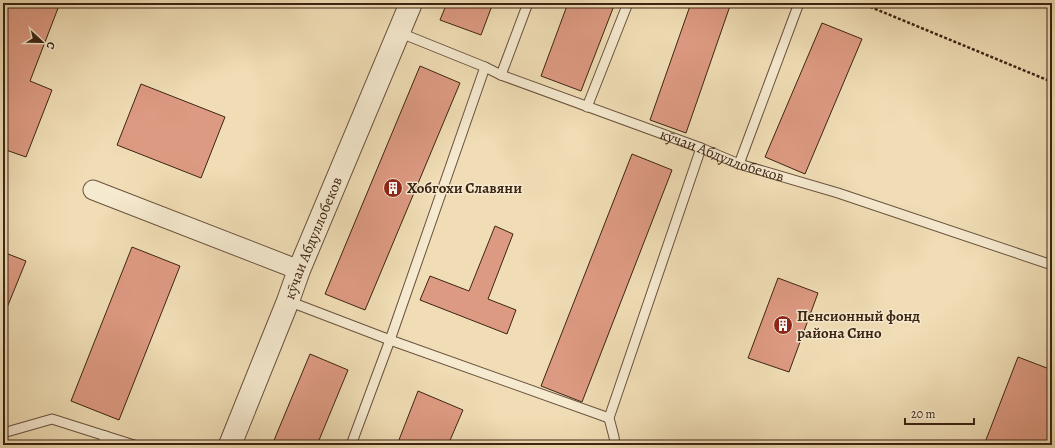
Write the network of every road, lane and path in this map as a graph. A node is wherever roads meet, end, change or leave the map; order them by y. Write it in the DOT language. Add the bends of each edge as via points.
graph roads {
  1 [pos="411,3"];
  2 [pos="528,3"];
  3 [pos="628,3"];
  4 [pos="799,3"];
  5 [pos="861,3"];
  6 [pos="398,32"];
  7 [pos="485,67"];
  8 [pos="501,75"];
  9 [pos="1052,82"];
  10 [pos="587,107"];
  11 [pos="701,148"];
  12 [pos="740,164"];
  13 [pos="93,190"];
  14 [pos="1052,265"];
  15 [pos="299,270"];
  16 [pos="288,301"];
  17 [pos="390,340"];
  18 [pos="609,418"];
  19 [pos="3,433"];
  20 [pos="106,436"];
  21 [pos="102,445"];
  22 [pos="134,445"];
  23 [pos="230,445"];
  24 [pos="351,445"];
  25 [pos="615,445"];
  1 -- 6 [label="street, кӯчаи Абдуллобеков"];
  2 -- 8 [label="lane"];
  3 -- 10 [label="lane"];
  4 -- 12 [label="lane"];
  5 -- 9 [label="path"];
  6 -- 7 [label="lane, кӯчаи Абдуллобеков"];
  6 -- 15 [label="street, кӯчаи Абдуллобеков"];
  7 -- 8 [label="lane, кӯчаи Абдуллобеков"];
  7 -- 17 [label="lane"];
  8 -- 10 [label="lane, кӯчаи Абдуллобеков"];
  10 -- 11 [label="lane, кӯчаи Абдуллобеков"];
  11 -- 12 [label="lane, кӯчаи Абдуллобеков"];
  11 -- 18 [label="lane"];
  12 -- 14 [label="lane, кӯчаи Абдуллобеков"];
  13 -- 15 [label="street"];
  15 -- 16 [label="street, кӯчаи Абдуллобеков"];
  16 -- 17 [label="lane"];
  16 -- 23 [label="street, кӯчаи Абдуллобеков"];
  17 -- 18 [label="lane"];
  17 -- 24 [label="lane"];
  18 -- 25 [label="lane"];
  19 -- 20 [label="lane" via="52,419"];
  20 -- 21 [label="lane"];
  20 -- 22 [label="lane"];
}
